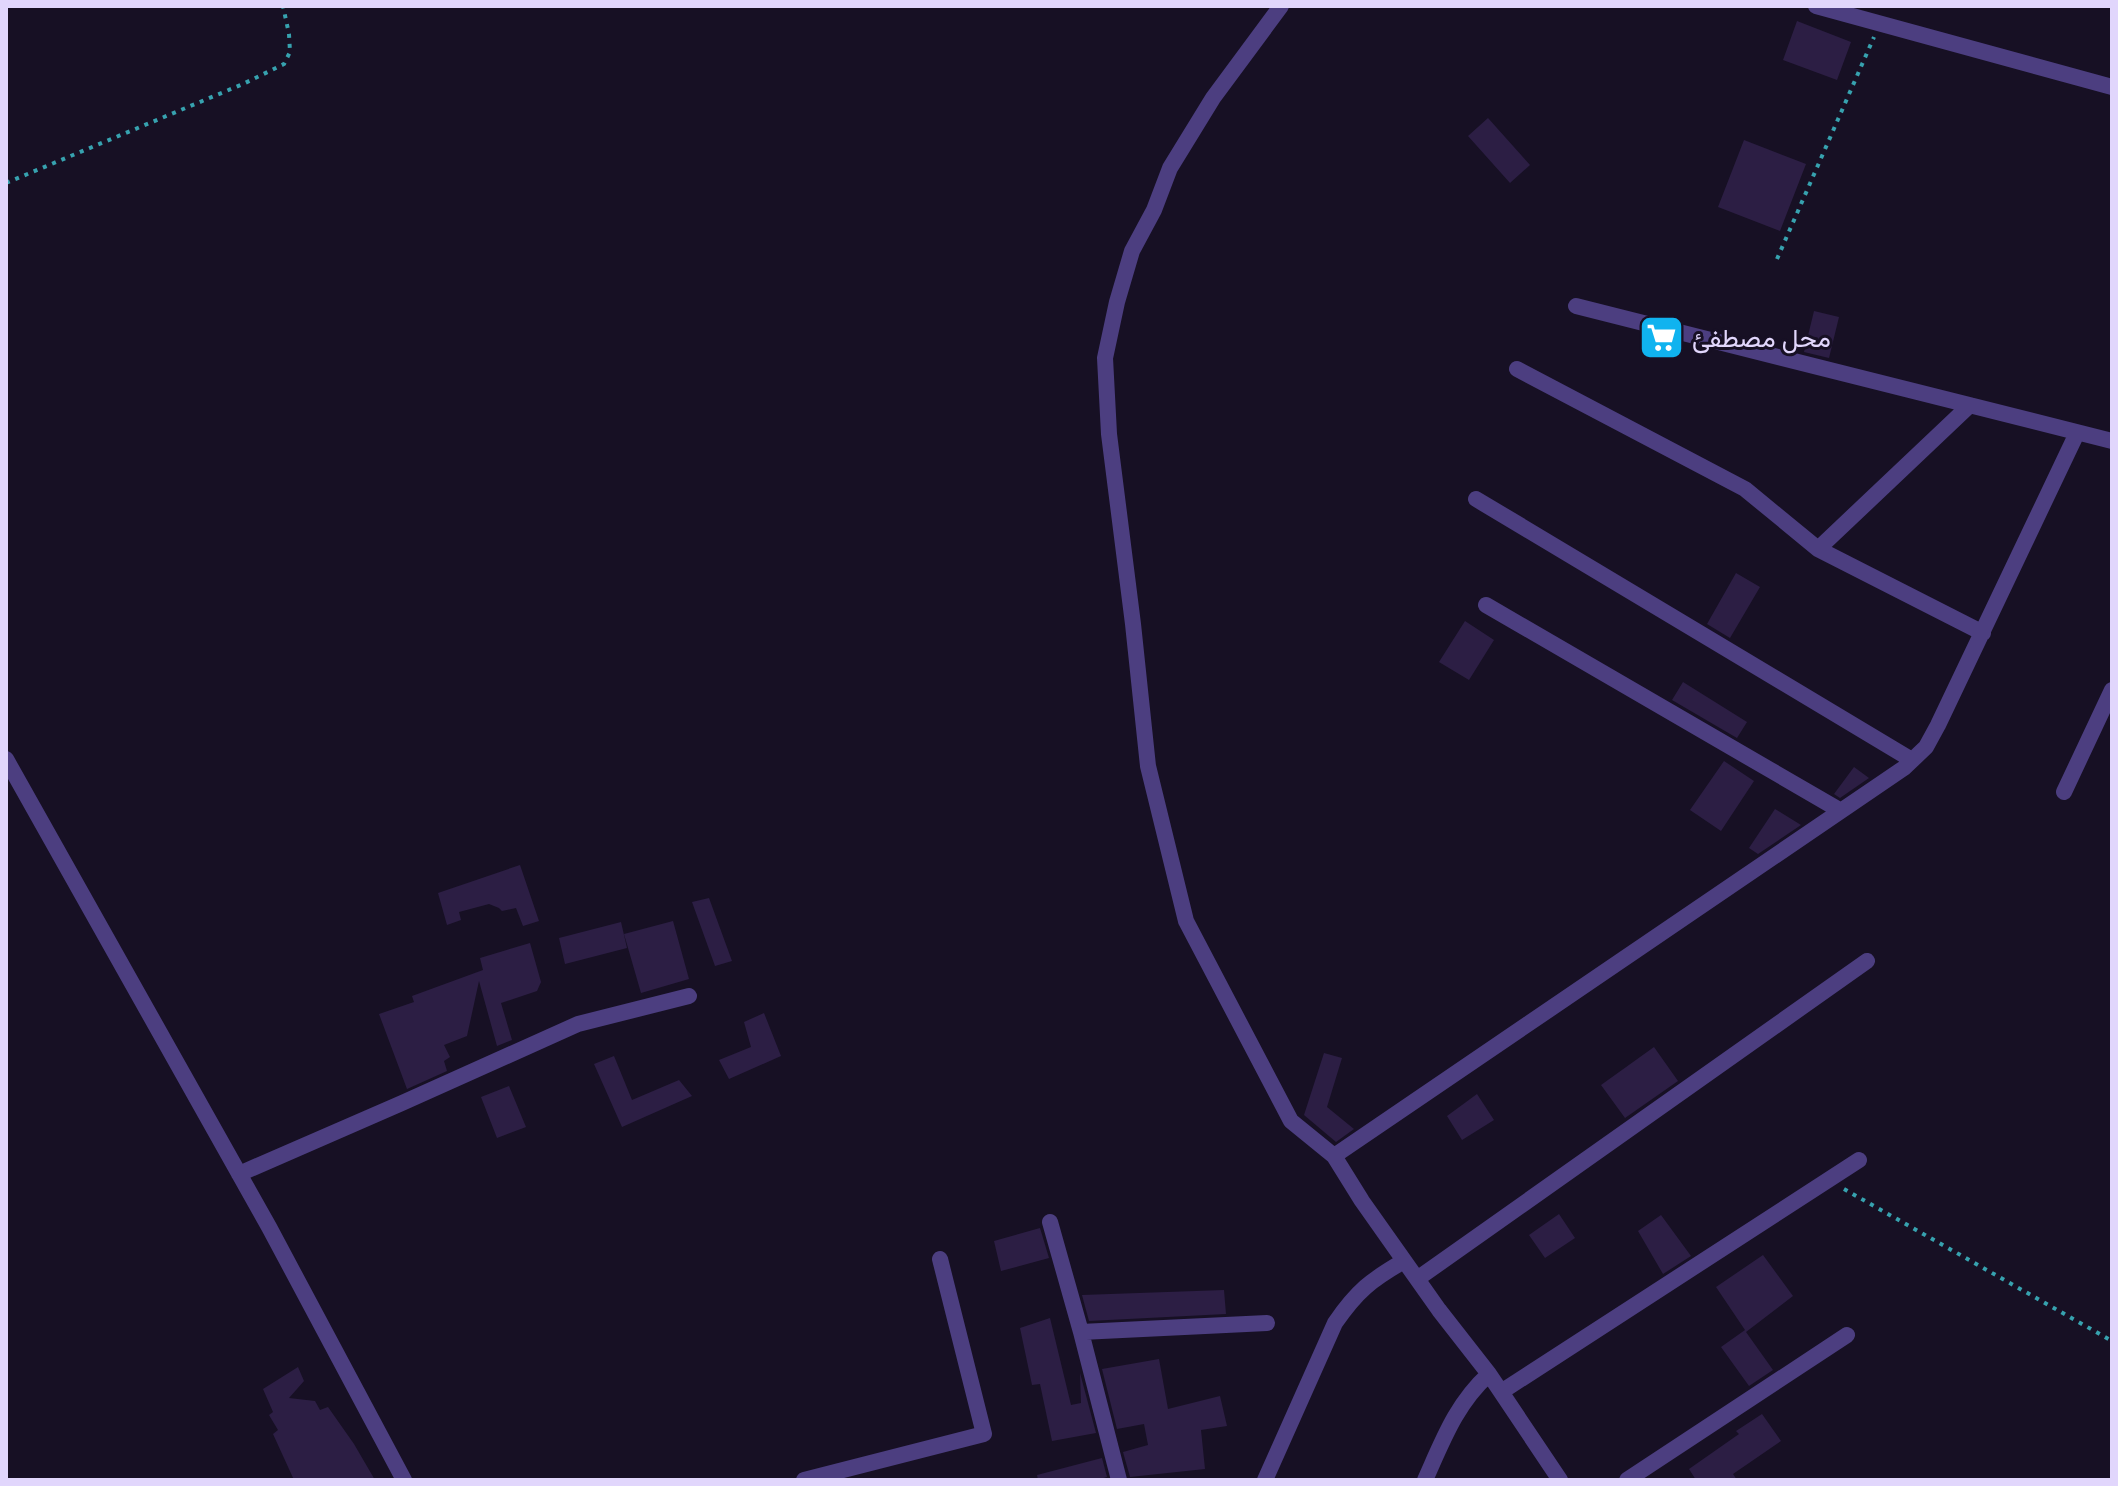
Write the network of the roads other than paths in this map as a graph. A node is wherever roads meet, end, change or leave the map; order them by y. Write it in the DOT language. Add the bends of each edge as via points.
graph roads {
  1 [pos="1816,6"];
  2 [pos="1277,8"];
  3 [pos="2112,87"];
  4 [pos="1576,306"];
  5 [pos="1517,369"];
  6 [pos="1970,405"];
  7 [pos="2077,433"];
  8 [pos="2112,441"];
  9 [pos="1476,499"];
  10 [pos="1818,549"];
  11 [pos="1486,605"];
  12 [pos="1983,633"];
  13 [pos="2112,690"];
  14 [pos="6,759"];
  15 [pos="1912,760"];
  16 [pos="2064,792"];
  17 [pos="1841,811"];
  18 [pos="1867,961"];
  19 [pos="689,996"];
  20 [pos="1334,1156"];
  21 [pos="1859,1160"];
  22 [pos="239,1174"];
  23 [pos="1050,1222"];
  24 [pos="940,1259"];
  25 [pos="1404,1261"];
  26 [pos="1417,1279"];
  27 [pos="1267,1323"];
  28 [pos="1081,1332"];
  29 [pos="1847,1335"];
  30 [pos="1489,1374"];
  31 [pos="1501,1392"];
  32 [pos="404,1480"];
  33 [pos="804,1480"];
  34 [pos="1119,1480"];
  35 [pos="1265,1480"];
  36 [pos="1425,1480"];
  37 [pos="1560,1480"];
  38 [pos="1627,1480"];
  1 -- 3 [label="street"];
  2 -- 20 [label="street" via="1170,168 1132,251 1105,358 1148,766 1186,921 1291,1121"];
  4 -- 6 [label="street"];
  5 -- 10 [label="street" via="1745,489"];
  6 -- 7 [label="street"];
  6 -- 10 [label="street"];
  7 -- 8 [label="street"];
  7 -- 12 [label="street"];
  9 -- 15 [label="street"];
  10 -- 12 [label="street"];
  11 -- 17 [label="street"];
  12 -- 15 [label="street" via="1926,747"];
  13 -- 16 [label="street"];
  14 -- 22 [label="street"];
  15 -- 17 [label="street"];
  17 -- 20 [label="street"];
  18 -- 26 [label="street"];
  19 -- 22 [label="street" via="578,1024"];
  20 -- 25 [label="street"];
  21 -- 31 [label="street"];
  22 -- 32 [label="street"];
  23 -- 28 [label="street"];
  24 -- 33 [label="street" via="984,1434"];
  25 -- 26 [label="street"];
  25 -- 35 [label="street" via="1376,1277 1335,1323"];
  26 -- 30 [label="street"];
  27 -- 28 [label="street"];
  28 -- 34 [label="street"];
  29 -- 38 [label="street"];
  30 -- 31 [label="street"];
  30 -- 36 [label="street" via="1451,1422"];
  31 -- 37 [label="street"];
}
